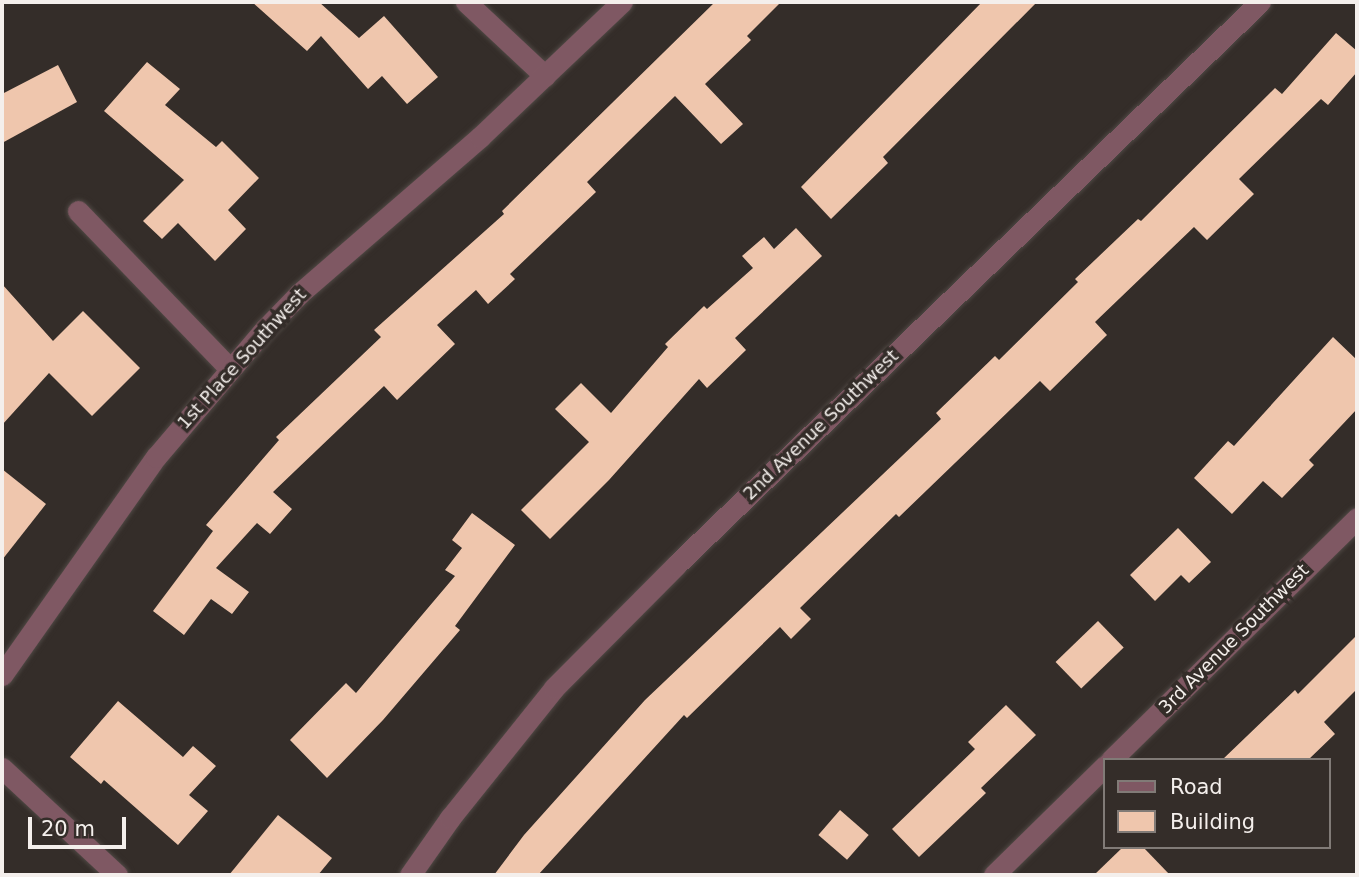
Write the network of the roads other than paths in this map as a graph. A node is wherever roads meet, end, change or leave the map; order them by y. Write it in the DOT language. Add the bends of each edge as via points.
graph roads {
  1 [pos="466,2"];
  2 [pos="622,2"];
  3 [pos="1260,2"];
  4 [pos="545,76"];
  5 [pos="78,211"];
  6 [pos="229,368"];
  7 [pos="1357,518"];
  8 [pos="2,675"];
  9 [pos="1113,758"];
  10 [pos="1104,767"];
  11 [pos="2,768"];
  12 [pos="117,875"];
  13 [pos="410,875"];
  14 [pos="994,875"];
  1 -- 4 [label="street"];
  2 -- 4 [label="street, 1st Place Southwest"];
  3 -- 13 [label="street, 2nd Avenue Southwest" via="554,688"];
  4 -- 6 [label="street, 1st Place Southwest" via="300,293"];
  5 -- 6 [label="street"];
  6 -- 8 [label="street, 1st Place Southwest" via="156,457"];
  7 -- 9 [label="street, 3rd Avenue Southwest"];
  10 -- 14 [label="street"];
  11 -- 12 [label="street"];
}
